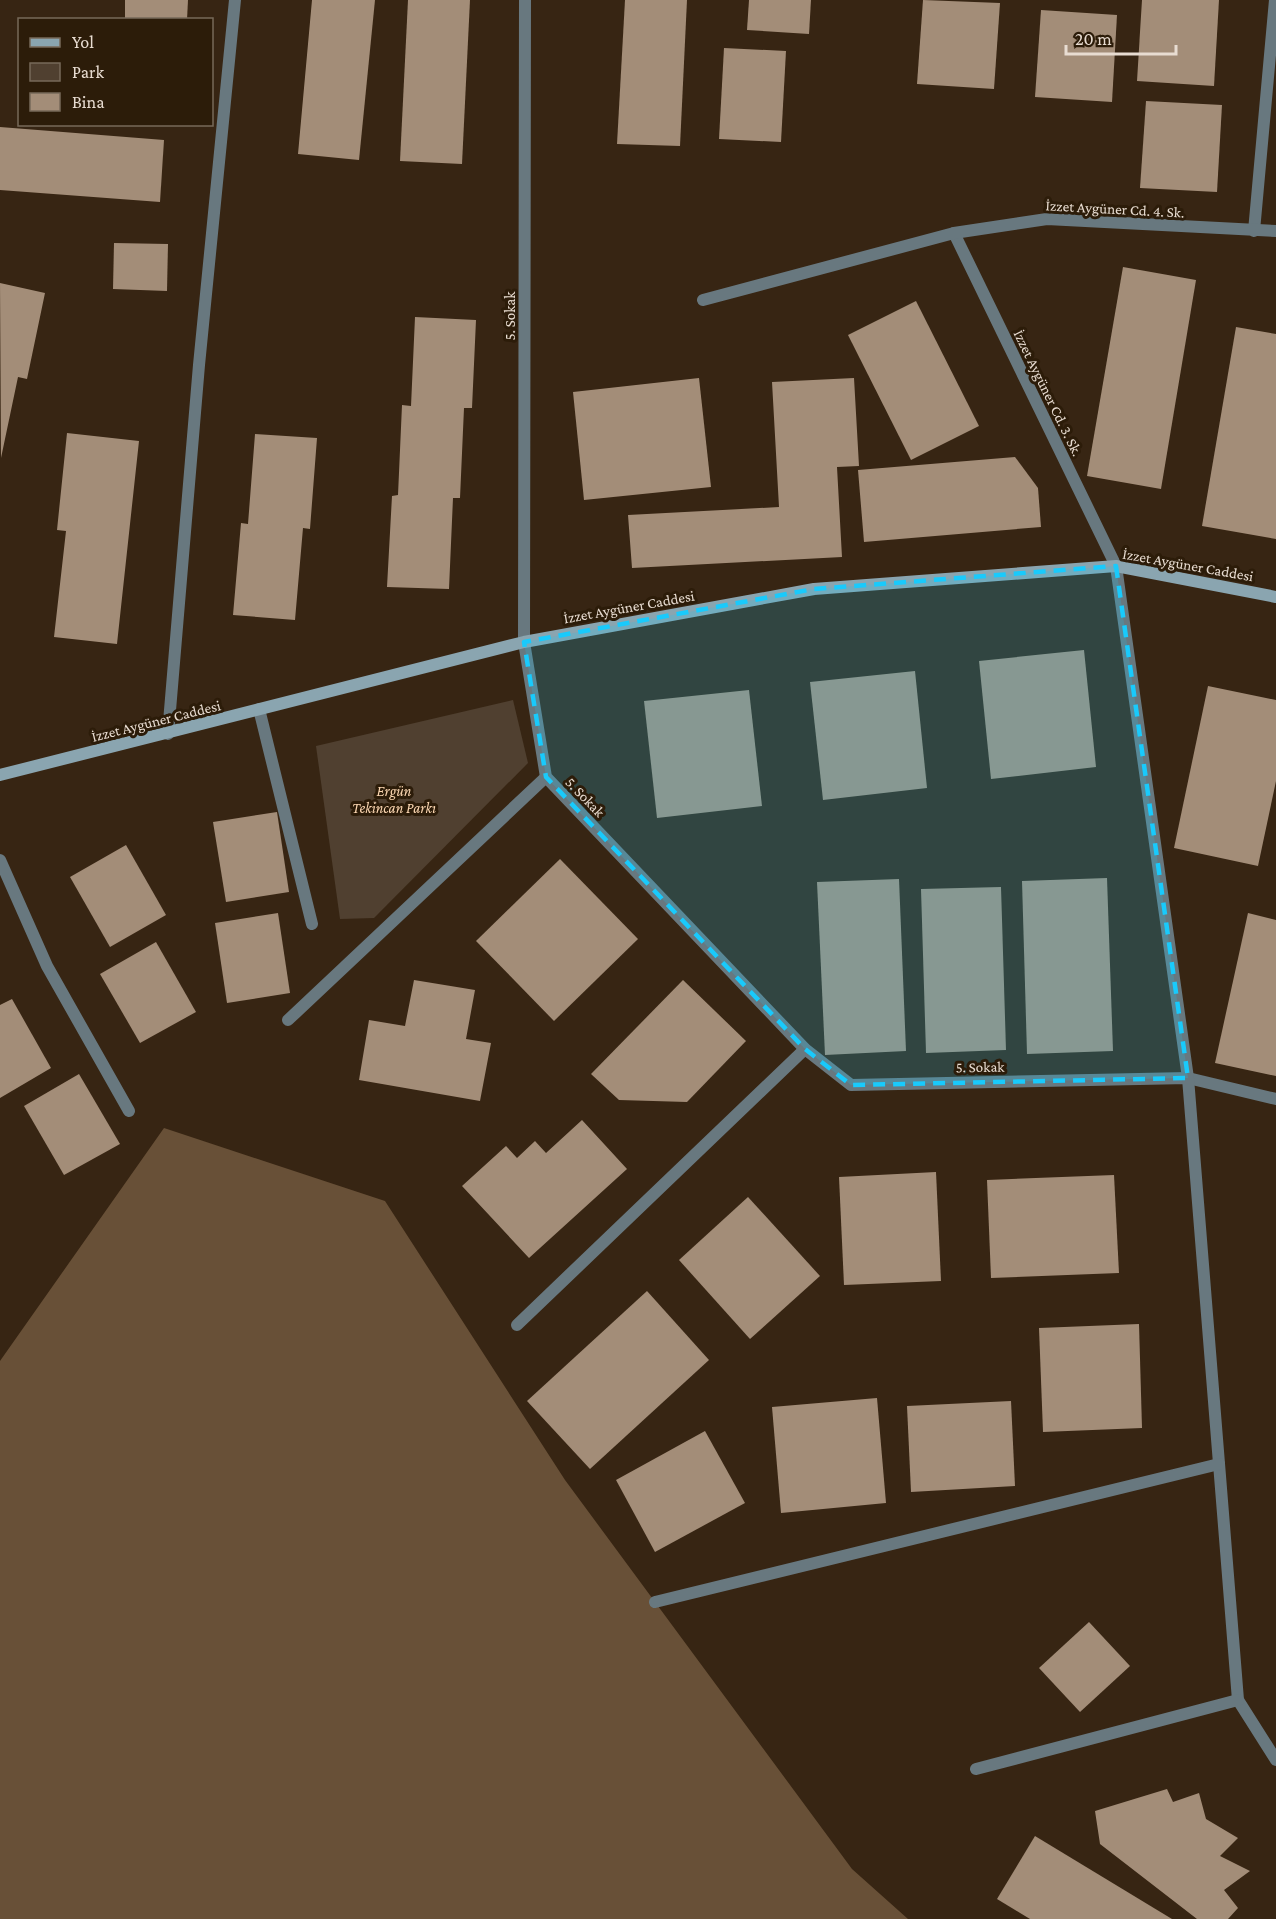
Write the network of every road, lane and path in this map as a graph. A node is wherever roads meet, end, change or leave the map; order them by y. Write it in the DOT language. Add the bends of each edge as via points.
graph roads {
  1 [pos="235,0"];
  2 [pos="525,0"];
  3 [pos="1275,0"];
  4 [pos="1254,231"];
  5 [pos="1276,231"];
  6 [pos="954,233"];
  7 [pos="703,300"];
  8 [pos="1116,566"];
  9 [pos="1276,597"];
  10 [pos="524,642"];
  11 [pos="260,709"];
  12 [pos="168,734"];
  13 [pos="0,775"];
  14 [pos="546,777"];
  15 [pos="0,860"];
  16 [pos="312,924"];
  17 [pos="288,1020"];
  18 [pos="805,1049"];
  19 [pos="1188,1077"];
  20 [pos="1276,1099"];
  21 [pos="129,1111"];
  22 [pos="517,1325"];
  23 [pos="1219,1464"];
  24 [pos="655,1602"];
  25 [pos="1238,1700"];
  26 [pos="1276,1760"];
  27 [pos="976,1769"];
  1 -- 12 [label="street"];
  2 -- 10 [label="street, 5. Sokak"];
  3 -- 4 [label="street"];
  4 -- 5 [label="street, İzzet Aygüner Cd. 4. Sk."];
  4 -- 6 [label="street, İzzet Aygüner Cd. 4. Sk." via="1047,219"];
  6 -- 7 [label="street, İzzet Aygüner Cd. 4. Sk."];
  6 -- 8 [label="street, İzzet Aygüner Cd. 3. Sk."];
  8 -- 9 [label="street, İzzet Aygüner Caddesi"];
  8 -- 10 [label="street, İzzet Aygüner Caddesi" via="814,589"];
  8 -- 19 [label="street, İzzet Aygüner Cd. 3. Sk."];
  10 -- 11 [label="street, İzzet Aygüner Caddesi"];
  10 -- 14 [label="street, 5. Sokak"];
  11 -- 12 [label="street, İzzet Aygüner Caddesi"];
  11 -- 16 [label="street"];
  12 -- 13 [label="street, İzzet Aygüner Caddesi"];
  14 -- 17 [label="street"];
  14 -- 18 [label="street, 5. Sokak"];
  15 -- 21 [label="street" via="47,966"];
  18 -- 19 [label="street, 5. Sokak" via="851,1085"];
  18 -- 22 [label="street"];
  19 -- 20 [label="street, 5. Sokak"];
  19 -- 23 [label="street, İzzet Aygüner Cd. 3. Sk."];
  23 -- 24 [label="street"];
  23 -- 25 [label="street, İzzet Aygüner Cd. 3. Sk."];
  25 -- 26 [label="street"];
  25 -- 27 [label="street"];
}
